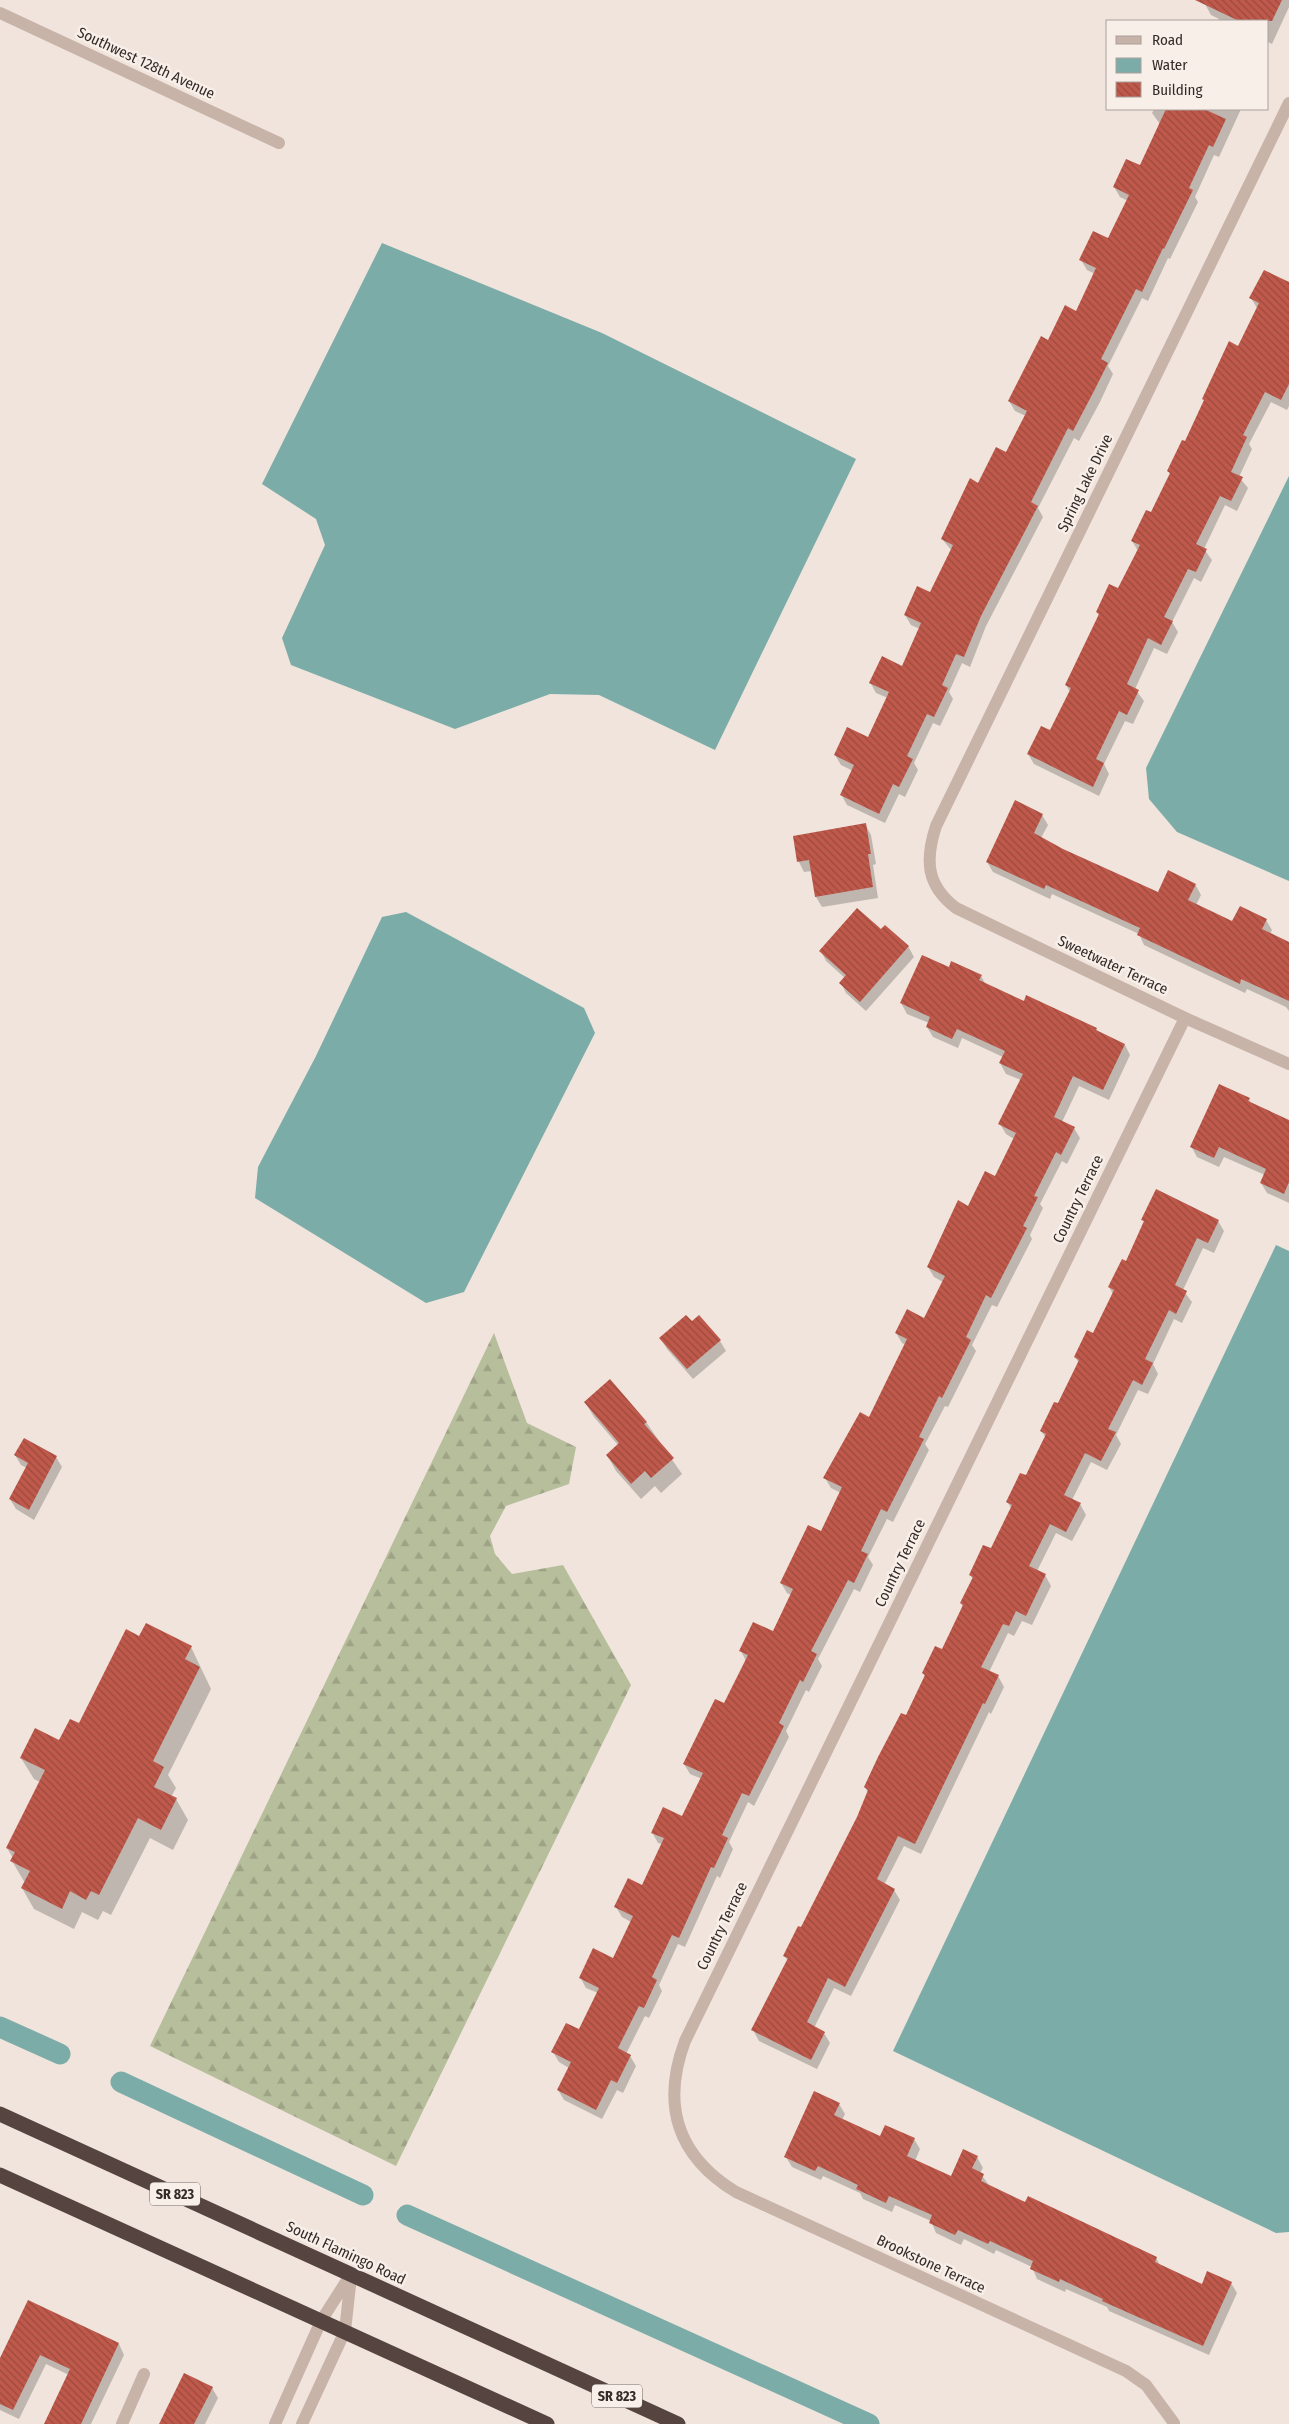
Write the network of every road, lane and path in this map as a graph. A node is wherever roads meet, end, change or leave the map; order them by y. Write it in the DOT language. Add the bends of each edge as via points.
graph roads {
  1 [pos="0,13"];
  2 [pos="1288,108"];
  3 [pos="279,143"];
  4 [pos="934,882"];
  5 [pos="1185,1018"];
  6 [pos="1289,1064"];
  7 [pos="0,2114"];
  8 [pos="681,2128"];
  9 [pos="0,2174"];
  10 [pos="351,2274"];
  11 [pos="322,2321"];
  12 [pos="345,2332"];
  13 [pos="144,2374"];
  14 [pos="1174,2423"];
  15 [pos="122,2424"];
  16 [pos="275,2424"];
  17 [pos="302,2424"];
  18 [pos="547,2424"];
  19 [pos="678,2424"];
  1 -- 3 [label="street, Southwest 128th Avenue"];
  2 -- 4 [label="street, Spring Lake Drive" via="936,826 929,859"];
  4 -- 5 [label="street, Sweetwater Terrace" via="942,896 956,908"];
  5 -- 6 [label="street, Sweetwater Terrace"];
  5 -- 8 [label="street, Country Terrace" via="685,2041 674,2074 673,2095 674,2111"];
  7 -- 10 [label="highway, South Flamingo Road / SR 823"];
  8 -- 14 [label="street, Brookstone Terrace" via="686,2144 706,2170 736,2192 1126,2371 1146,2385"];
  9 -- 11 [label="highway"];
  10 -- 11 [label="street"];
  10 -- 12 [label="street"];
  10 -- 19 [label="highway, South Flamingo Road / SR 823"];
  11 -- 12 [label="highway"];
  11 -- 16 [label="street"];
  12 -- 17 [label="street"];
  12 -- 18 [label="highway"];
  13 -- 15 [label="street"];
}
